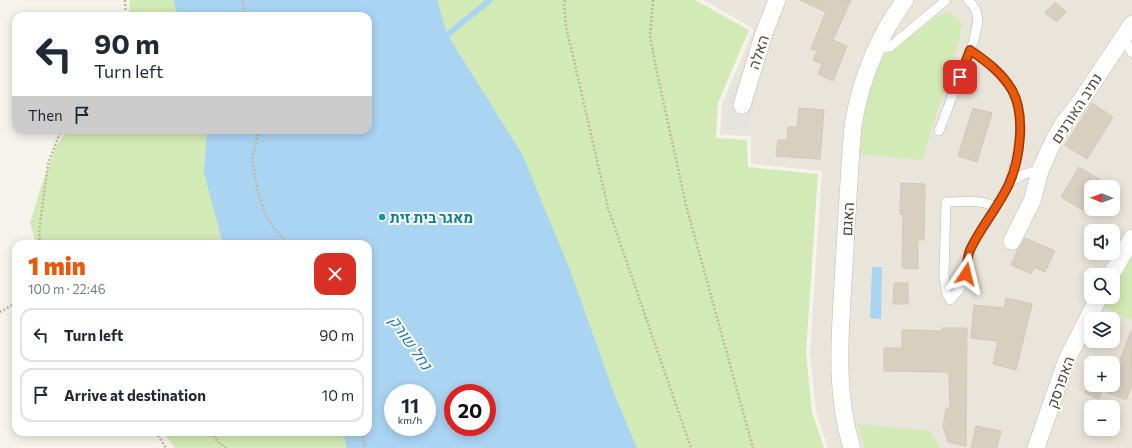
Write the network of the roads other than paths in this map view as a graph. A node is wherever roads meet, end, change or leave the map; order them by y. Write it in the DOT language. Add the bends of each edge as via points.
graph roads {
  1 [pos="777,0"];
  2 [pos="905,0"];
  3 [pos="946,0"];
  4 [pos="968,0"];
  5 [pos="1132,24"];
  6 [pos="1123,38"];
  7 [pos="876,48"];
  8 [pos="970,50"];
  9 [pos="1132,53"];
  10 [pos="742,105"];
  11 [pos="939,131"];
  12 [pos="1040,171"];
  13 [pos="1009,184"];
  14 [pos="995,207"];
  15 [pos="1132,238"];
  16 [pos="1012,241"];
  17 [pos="1115,268"];
  18 [pos="1095,304"];
  19 [pos="852,448"];
  20 [pos="1036,448"];
  1 -- 10 [label="street, האלה"];
  2 -- 7 [label="street, האגם"];
  3 -- 7 [label="lane" via="890,46"];
  4 -- 8 [label="lane" via="976,10 978,21"];
  5 -- 6 [label="street, נתיב האורנים"];
  6 -- 9 [label="lane"];
  6 -- 12 [label="street, נתיב האורנים" via="1078,105 1062,124"];
  7 -- 19 [label="street, האגם" via="861,87 853,126 841,321 840,386"];
  8 -- 11 [label="lane"];
  8 -- 13 [label="lane" via="1001,75 1012,90 1020,116 1018,151"];
  12 -- 13 [label="lane" via="1027,172"];
  12 -- 16 [label="street, נתיב האורנים" via="1032,201"];
  13 -- 14 [label="lane"];
  14 -- 14 [label="lane" via="979,201 946,202 944,276 950,300 963,283 970,251"];
  15 -- 17 [label="street"];
  18 -- 20 [label="street, האפרסק" via="1067,359"];
}
